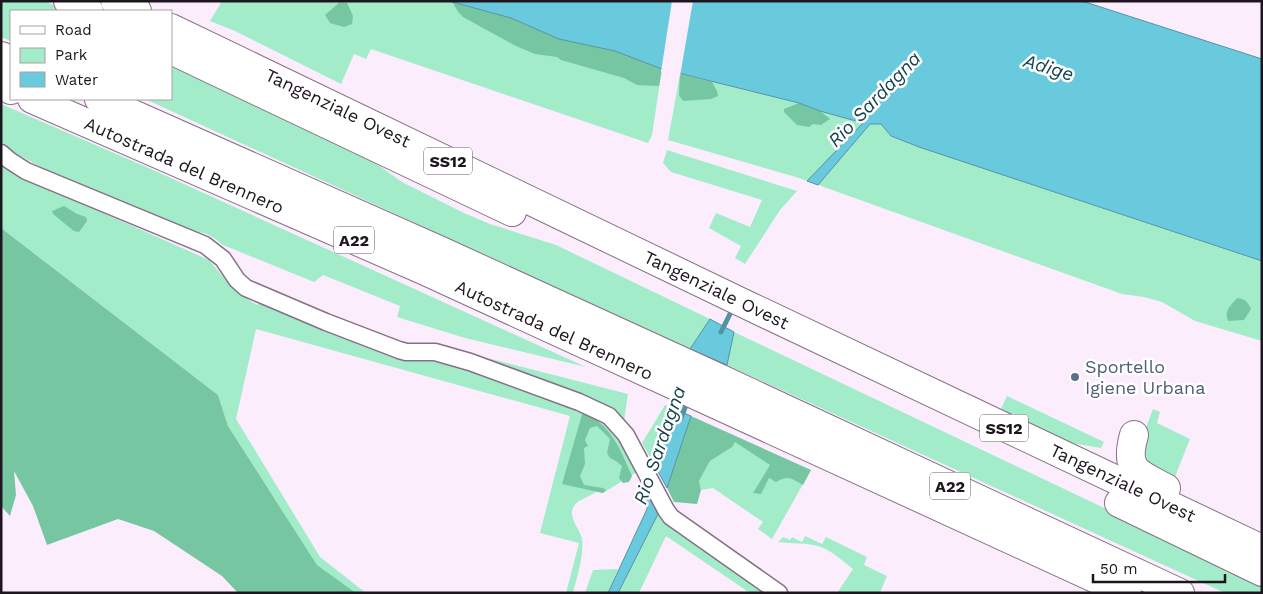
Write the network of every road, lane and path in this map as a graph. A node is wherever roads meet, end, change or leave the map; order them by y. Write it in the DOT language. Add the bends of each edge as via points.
graph roads {
  1 [pos="68,1"];
  2 [pos="115,1"];
  3 [pos="87,10"];
  4 [pos="135,10"];
  5 [pos="172,28"];
  6 [pos="172,50"];
  7 [pos="34,100"];
  8 [pos="101,100"];
  9 [pos="1,153"];
  10 [pos="731,308"];
  11 [pos="679,374"];
  12 [pos="716,390"];
  13 [pos="1134,435"];
  14 [pos="1262,538"];
  15 [pos="1262,549"];
  16 [pos="1262,572"];
  17 [pos="779,593"];
  18 [pos="1127,593"];
  19 [pos="1180,593"];
  1 -- 3 [label="highway"];
  2 -- 4 [label="highway"];
  5 -- 10 [label="highway, Tangenziale Ovest / SS12"];
  6 -- 10 [label="highway, Tangenziale Ovest / SS12" via="514,213"];
  7 -- 11 [label="highway, Autostrada del Brennero / A22" via="423,270"];
  8 -- 11 [label="highway, Autostrada del Brennero / A22" via="439,250"];
  9 -- 17 [label="street" via="26,171 205,245 223,259 246,288 399,350 445,354 610,416 626,435 671,517"];
  10 -- 15 [label="highway, Tangenziale Ovest / SS12"];
  10 -- 16 [label="highway, Tangenziale Ovest / SS12"];
  11 -- 12 [label="highway, Autostrada del Brennero / A22"];
  12 -- 18 [label="highway, Autostrada del Brennero / A22"];
  12 -- 19 [label="highway, Autostrada del Brennero / A22"];
  13 -- 14 [label="highway" via="1131,460 1143,476"];
}
